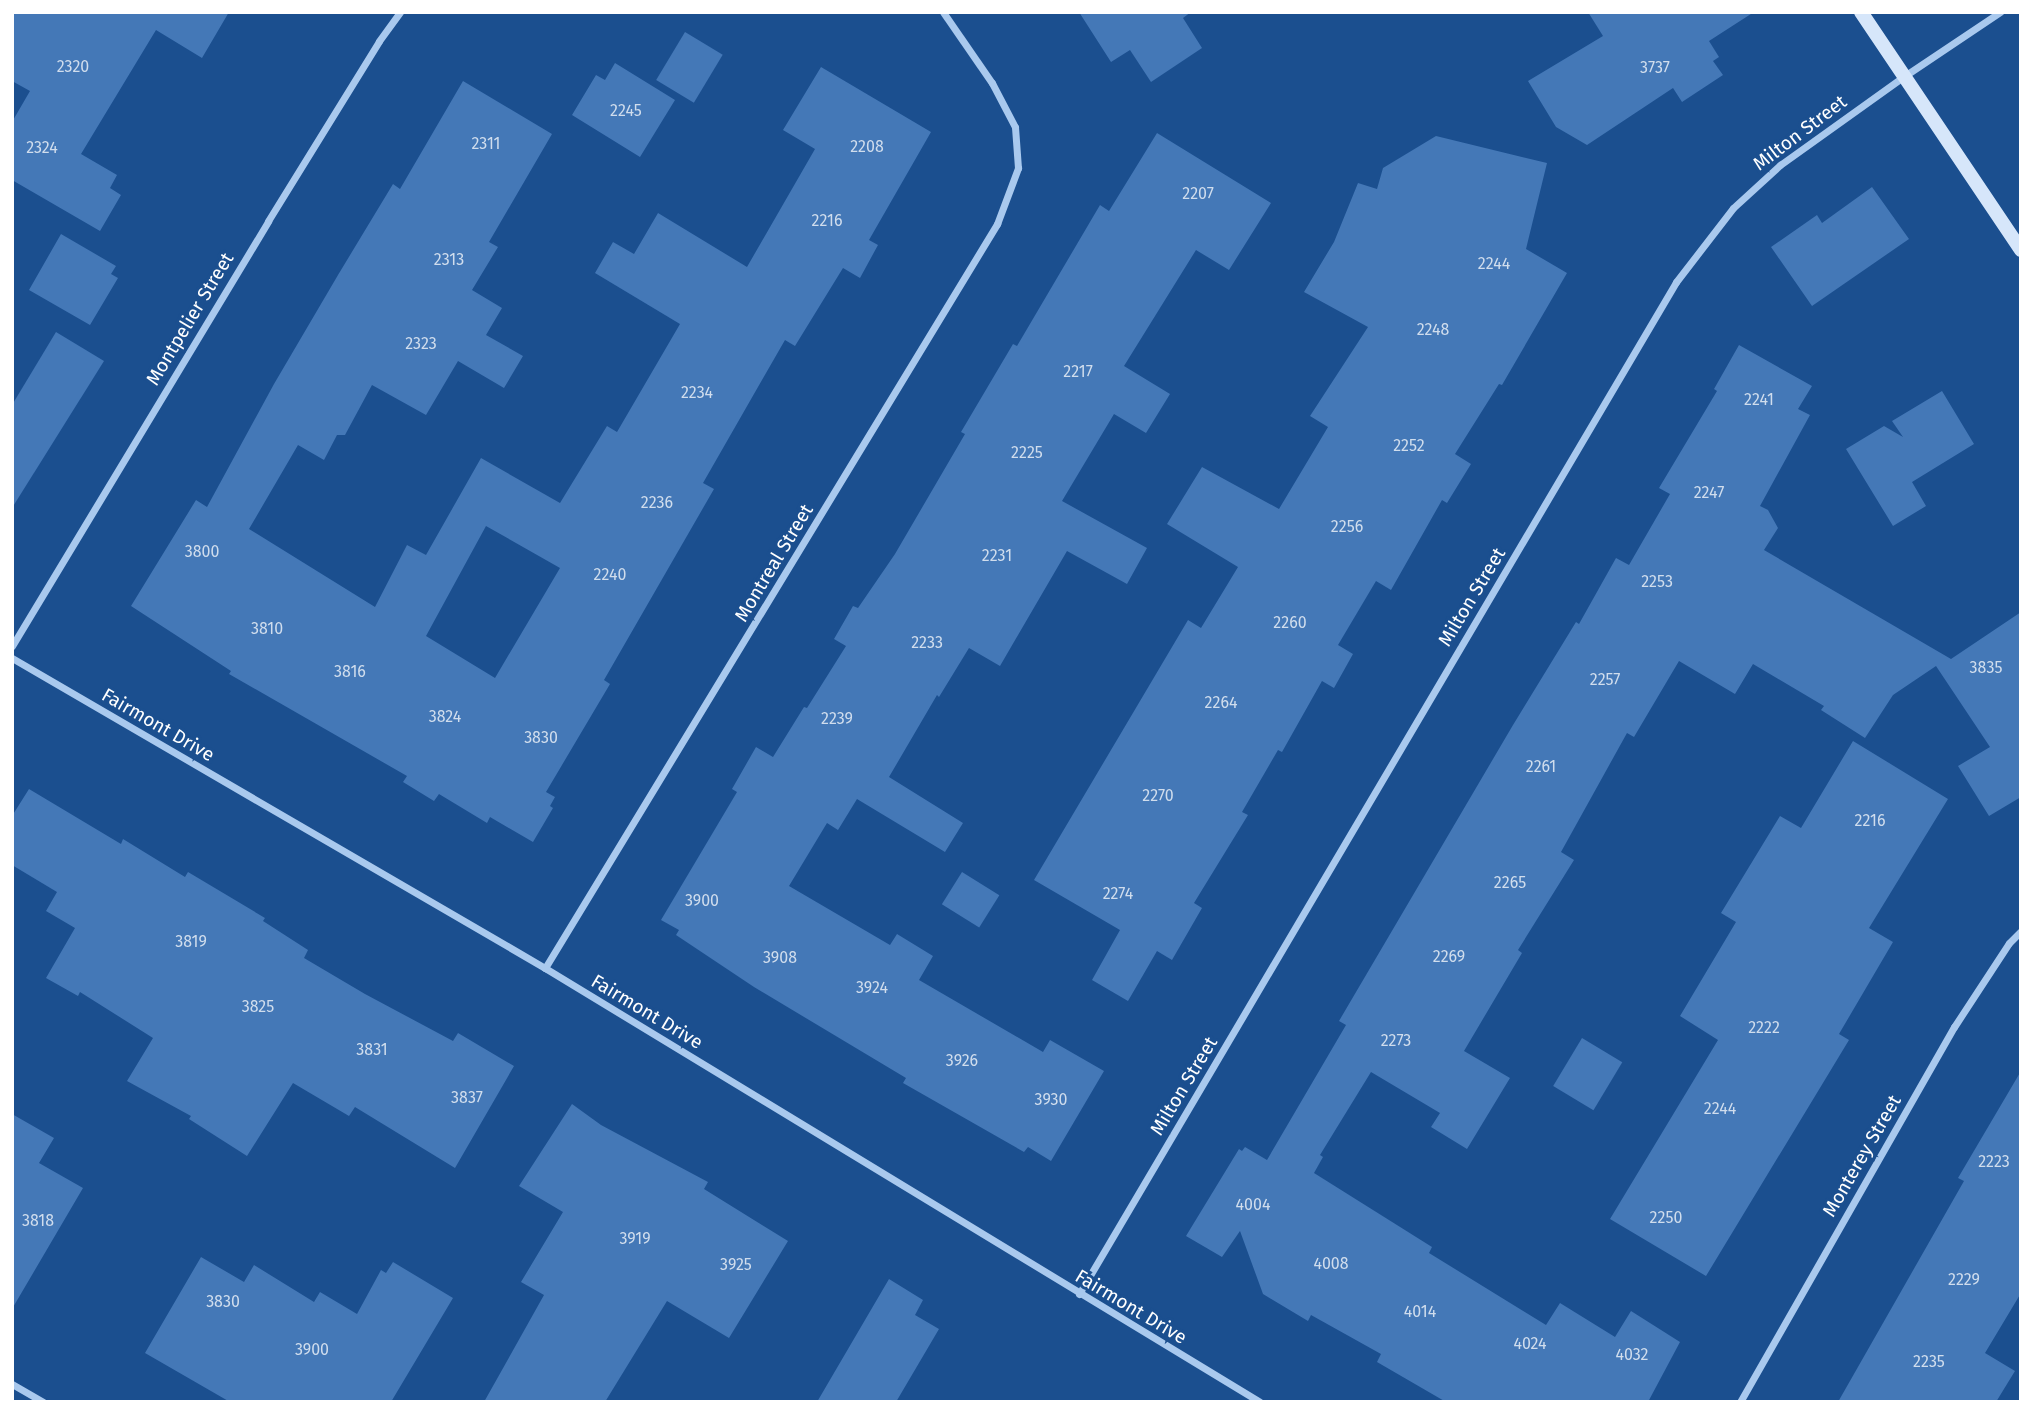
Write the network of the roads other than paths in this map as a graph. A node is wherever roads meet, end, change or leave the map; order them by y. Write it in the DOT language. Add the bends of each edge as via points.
graph roads {
  1 [pos="400,12"];
  2 [pos="943,12"];
  3 [pos="1861,12"];
  4 [pos="2000,12"];
  5 [pos="1903,77"];
  6 [pos="2021,250"];
  7 [pos="12,646"];
  8 [pos="12,658"];
  9 [pos="2021,931"];
  10 [pos="545,968"];
  11 [pos="1079,1294"];
  12 [pos="12,1384"];
  13 [pos="43,1402"];
  14 [pos="1261,1402"];
  15 [pos="1740,1402"];
  1 -- 7 [label="street, Montpelier Street" via="274,210"];
  2 -- 10 [label="street, Montreal Street" via="992,83 1014,127 1018,168 997,224"];
  3 -- 5 [label="main road"];
  4 -- 5 [label="street, Milton Street"];
  5 -- 6 [label="main road"];
  5 -- 11 [label="street, Milton Street" via="1780,165 1733,208 1676,282"];
  8 -- 10 [label="street, Fairmont Drive"];
  9 -- 15 [label="street, Monterey Street" via="1954,1027"];
  10 -- 11 [label="street, Fairmont Drive"];
  11 -- 14 [label="street, Fairmont Drive"];
  12 -- 13 [label="street"];
}
